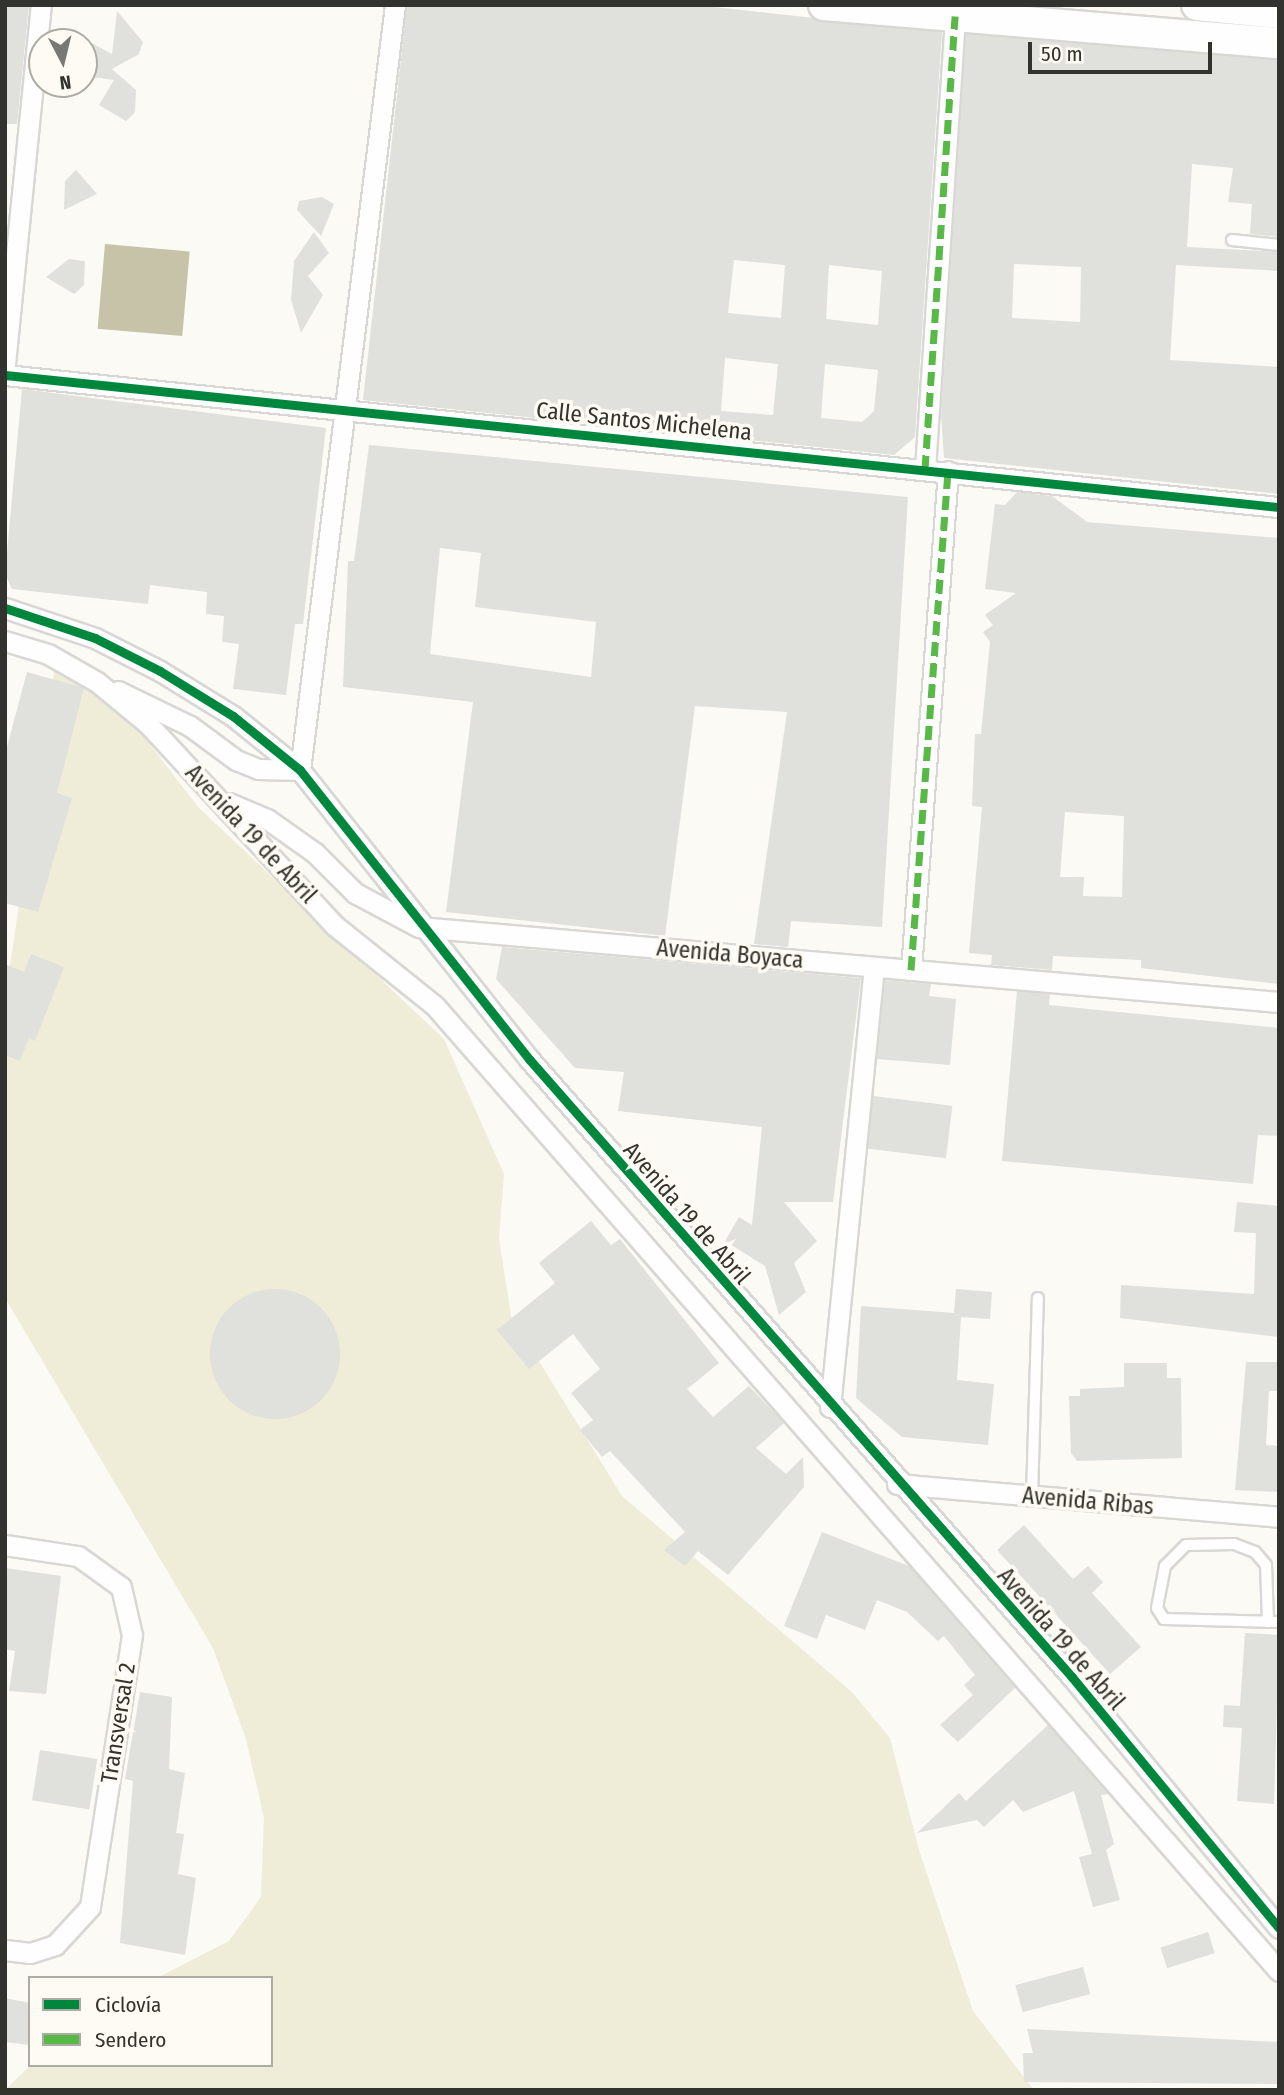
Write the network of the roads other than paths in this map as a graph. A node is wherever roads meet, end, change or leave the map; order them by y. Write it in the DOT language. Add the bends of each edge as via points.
graph roads {
  1 [pos="41,5"];
  2 [pos="395,5"];
  3 [pos="824,5"];
  4 [pos="1197,5"];
  5 [pos="1279,13"];
  6 [pos="955,16"];
  7 [pos="1279,43"];
  8 [pos="1232,240"];
  9 [pos="1279,244"];
  10 [pos="5,364"];
  11 [pos="5,374"];
  12 [pos="347,410"];
  13 [pos="925,469"];
  14 [pos="948,471"];
  15 [pos="1279,507"];
  16 [pos="5,608"];
  17 [pos="5,640"];
  18 [pos="97,682"];
  19 [pos="300,770"];
  20 [pos="222,800"];
  21 [pos="419,928"];
  22 [pos="874,967"];
  23 [pos="911,970"];
  24 [pos="1279,1002"];
  25 [pos="1038,1298"];
  26 [pos="830,1407"];
  27 [pos="897,1484"];
  28 [pos="1032,1496"];
  29 [pos="1279,1517"];
  30 [pos="5,1545"];
  31 [pos="1273,1622"];
  32 [pos="1279,1928"];
  33 [pos="5,1951"];
  34 [pos="1279,1972"];
  1 -- 10 [label="street"];
  2 -- 12 [label="street"];
  3 -- 6 [label="main road"];
  4 -- 5 [label="main road"];
  6 -- 7 [label="main road"];
  6 -- 13 [label="street"];
  8 -- 9 [label="lane"];
  11 -- 12 [label="street, Calle Santos Michelena"];
  12 -- 13 [label="street, Calle Santos Michelena"];
  12 -- 19 [label="street"];
  13 -- 14 [label="street, Calle Santos Michelena"];
  14 -- 15 [label="street, Calle Santos Michelena"];
  14 -- 23 [label="street"];
  16 -- 19 [label="street, Avenida 19 de Abril" via="95,638 160,671 233,716"];
  17 -- 18 [label="street, Avenida 19 de Abril" via="48,654"];
  18 -- 19 [label="street" via="157,707 247,765"];
  18 -- 20 [label="street, Avenida 19 de Abril"];
  19 -- 21 [label="street, Avenida 19 de Abril"];
  20 -- 21 [label="street, Avenida Boyaca" via="267,819 315,853 355,893"];
  20 -- 34 [label="street, Avenida 19 de Abril" via="334,925 435,1006"];
  21 -- 22 [label="street, Avenida Boyaca"];
  21 -- 26 [label="street, Avenida 19 de Abril"];
  22 -- 23 [label="street, Avenida Boyaca"];
  22 -- 26 [label="street"];
  23 -- 24 [label="street, Avenida Boyaca"];
  25 -- 28 [label="lane"];
  26 -- 27 [label="street, Avenida 19 de Abril"];
  27 -- 28 [label="street, Avenida Ribas"];
  27 -- 32 [label="street, Avenida 19 de Abril" via="1072,1677"];
  28 -- 29 [label="street, Avenida Ribas"];
  30 -- 33 [label="street, Transversal 2" via="78,1556 121,1587 132,1634 90,1907 55,1945 30,1954"];
  31 -- 31 [label="lane" via="1266,1565 1255,1552 1234,1544 1186,1545 1166,1566 1157,1608 1164,1619"];
}
